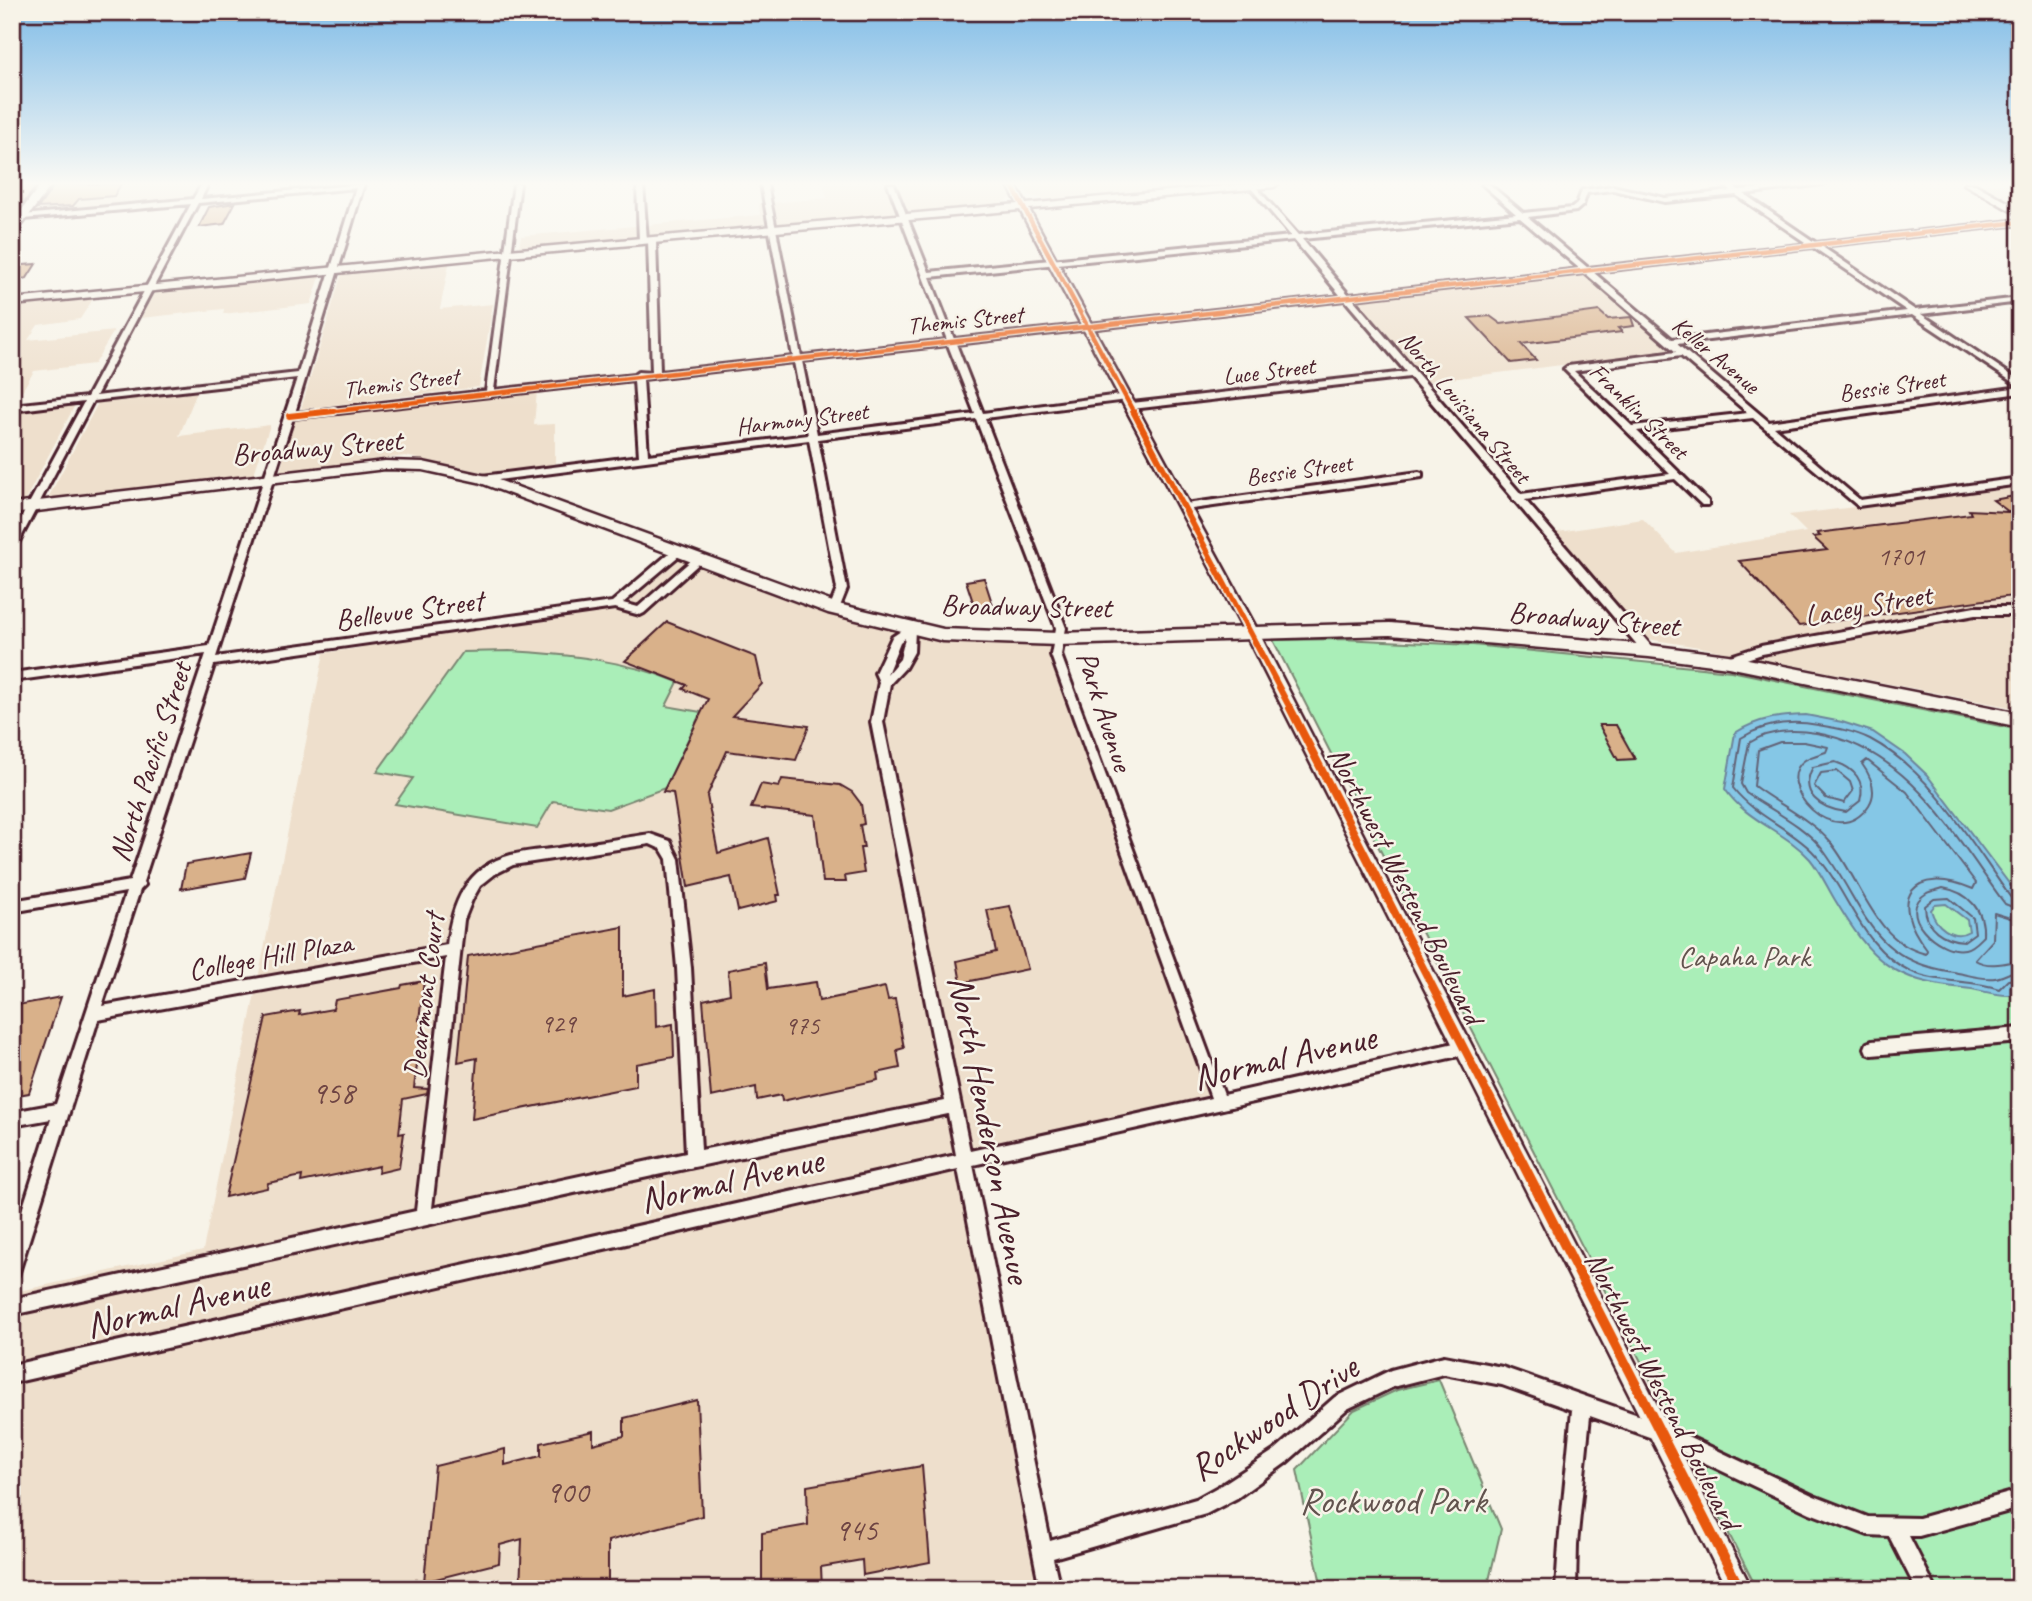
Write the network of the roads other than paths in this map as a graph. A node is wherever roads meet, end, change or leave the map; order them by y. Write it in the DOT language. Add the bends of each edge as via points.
graph roads {
  1 [pos="167,259"];
  2 [pos="339,259"];
  3 [pos="451,259"];
  4 [pos="508,259"];
  5 [pos="649,259"];
  6 [pos="781,259"];
  7 [pos="919,259"];
  8 [pos="1079,259"];
  9 [pos="1316,259"];
  10 [pos="1572,259"];
  11 [pos="1695,259"];
  12 [pos="1835,259"];
  13 [pos="1055,261"];
  14 [pos="336,270"];
  15 [pos="1586,271"];
  16 [pos="925,275"];
  17 [pos="152,288"];
  18 [pos="1348,297"];
  19 [pos="2020,300"];
  20 [pos="12,302"];
  21 [pos="1912,313"];
  22 [pos="1089,326"];
  23 [pos="949,342"];
  24 [pos="1671,342"];
  25 [pos="1683,353"];
  26 [pos="799,357"];
  27 [pos="656,373"];
  28 [pos="1411,374"];
  29 [pos="301,375"];
  30 [pos="638,375"];
  31 [pos="2020,387"];
  32 [pos="490,392"];
  33 [pos="91,400"];
  34 [pos="1130,402"];
  35 [pos="12,408"];
  36 [pos="289,415"];
  37 [pos="1757,415"];
  38 [pos="979,416"];
  39 [pos="1769,425"];
  40 [pos="1632,429"];
  41 [pos="812,437"];
  42 [pos="644,458"];
  43 [pos="1419,475"];
  44 [pos="1677,476"];
  45 [pos="270,478"];
  46 [pos="482,479"];
  47 [pos="2020,481"];
  48 [pos="1516,498"];
  49 [pos="1705,503"];
  50 [pos="33,506"];
  51 [pos="1185,507"];
  52 [pos="12,509"];
  53 [pos="12,545"];
  54 [pos="677,552"];
  55 [pos="698,560"];
  56 [pos="615,605"];
  57 [pos="834,609"];
  58 [pos="2020,611"];
  59 [pos="910,629"];
  60 [pos="1251,631"];
  61 [pos="1058,639"];
  62 [pos="213,649"];
  63 [pos="1649,651"];
  64 [pos="1728,661"];
  65 [pos="209,662"];
  66 [pos="12,677"];
  67 [pos="2020,720"];
  68 [pos="138,886"];
  69 [pos="12,907"];
  70 [pos="455,950"];
  71 [pos="95,1014"];
  72 [pos="2020,1035"];
  73 [pos="1463,1048"];
  74 [pos="1872,1048"];
  75 [pos="1220,1103"];
  76 [pos="954,1106"];
  77 [pos="61,1110"];
  78 [pos="12,1119"];
  79 [pos="694,1158"];
  80 [pos="965,1160"];
  81 [pos="423,1218"];
  82 [pos="12,1269"];
  83 [pos="12,1307"];
  84 [pos="12,1374"];
  85 [pos="1582,1403"];
  86 [pos="1658,1431"];
  87 [pos="2020,1499"];
  88 [pos="1894,1526"];
  89 [pos="1043,1552"];
  90 [pos="1050,1589"];
  91 [pos="1566,1589"];
  92 [pos="1740,1589"];
  93 [pos="1926,1589"];
  1 -- 17 [label="street"];
  2 -- 14 [label="street, North Pacific Street"];
  3 -- 14 [label="street"];
  4 -- 32 [label="street"];
  5 -- 27 [label="street"];
  6 -- 26 [label="street"];
  7 -- 16 [label="street, Park Avenue"];
  8 -- 13 [label="street"];
  9 -- 18 [label="street, North Louisiana Street"];
  10 -- 15 [label="street, Keller Avenue"];
  11 -- 15 [label="street, Themis Street"];
  12 -- 21 [label="street"];
  13 -- 16 [label="street"];
  13 -- 22 [label="street, Northwest Westend Boulevard"];
  14 -- 17 [label="street"];
  14 -- 29 [label="street, North Pacific Street"];
  15 -- 18 [label="street, Themis Street"];
  15 -- 24 [label="street, Keller Avenue"];
  16 -- 23 [label="street, Park Avenue"];
  17 -- 20 [label="street"];
  17 -- 33 [label="street"];
  18 -- 22 [label="street, Themis Street"];
  18 -- 28 [label="street, North Louisiana Street"];
  19 -- 21 [label="street"];
  21 -- 24 [label="street"];
  21 -- 31 [label="street"];
  22 -- 23 [label="street, Themis Street"];
  22 -- 34 [label="street, Northwest Westend Boulevard"];
  23 -- 26 [label="street, Themis Street"];
  23 -- 38 [label="street, Park Avenue"];
  24 -- 25 [label="street"];
  24 -- 37 [label="street, Keller Avenue"];
  25 -- 40 [label="street, Franklin Street" via="1568,369"];
  26 -- 27 [label="street, Themis Street"];
  26 -- 41 [label="street"];
  27 -- 30 [label="street, Themis Street"];
  28 -- 34 [label="street, Luce Street"];
  28 -- 48 [label="street, North Louisiana Street"];
  29 -- 33 [label="street, Themis Street"];
  29 -- 36 [label="street, North Pacific Street"];
  30 -- 32 [label="street, Themis Street"];
  30 -- 42 [label="street"];
  31 -- 39 [label="street, Bessie Street"];
  32 -- 36 [label="street, Themis Street"];
  33 -- 35 [label="street, Themis Street"];
  33 -- 50 [label="street"];
  34 -- 38 [label="street, Harmony Street"];
  34 -- 51 [label="street, Northwest Westend Boulevard"];
  36 -- 45 [label="street, North Pacific Street"];
  37 -- 39 [label="street, Keller Avenue"];
  37 -- 40 [label="street"];
  38 -- 41 [label="street, Harmony Street"];
  38 -- 61 [label="street, Park Avenue" via="1061,628"];
  39 -- 47 [label="street, Keller Avenue" via="1858,503"];
  40 -- 44 [label="street, Franklin Street"];
  41 -- 42 [label="street, Harmony Street"];
  41 -- 57 [label="street" via="842,589"];
  42 -- 46 [label="street, Harmony Street"];
  43 -- 51 [label="street, Bessie Street"];
  44 -- 48 [label="street"];
  44 -- 49 [label="street, Franklin Street"];
  45 -- 46 [label="main road, Broadway Street" via="410,466 458,471"];
  45 -- 50 [label="main road, Broadway Street"];
  45 -- 62 [label="street, North Pacific Street"];
  46 -- 54 [label="main road, Broadway Street"];
  48 -- 63 [label="street, North Louisiana Street"];
  50 -- 52 [label="main road, Broadway Street"];
  50 -- 53 [label="street"];
  51 -- 60 [label="street, Northwest Westend Boulevard"];
  54 -- 55 [label="main road, Broadway Street"];
  54 -- 56 [label="street"];
  55 -- 56 [label="street, Bellevue Street" via="640,611"];
  55 -- 57 [label="main road, Broadway Street"];
  56 -- 65 [label="street, Bellevue Street"];
  57 -- 59 [label="main road, Broadway Street"];
  58 -- 64 [label="street, Lacey Street" via="1975,611 1760,650"];
  59 -- 61 [label="main road, Broadway Street" via="976,638"];
  59 -- 76 [label="street, North Henderson Avenue" via="913,643 897,674 885,682 877,722"];
  60 -- 61 [label="main road, Broadway Street"];
  60 -- 63 [label="main road, Broadway Street" via="1390,629"];
  60 -- 73 [label="street, Northwest Westend Boulevard"];
  61 -- 75 [label="street, Park Avenue" via="1056,655"];
  62 -- 65 [label="street, North Pacific Street"];
  62 -- 66 [label="street"];
  63 -- 64 [label="main road, Broadway Street"];
  64 -- 67 [label="main road, Broadway Street"];
  65 -- 68 [label="street, North Pacific Street"];
  68 -- 69 [label="street"];
  68 -- 71 [label="street, North Pacific Street"];
  70 -- 71 [label="street, College Hill Plaza"];
  70 -- 79 [label="street, Dearmont Court" via="457,920 468,889 490,868 512,860 650,839 666,845 673,859 684,968"];
  70 -- 81 [label="street, Dearmont Court"];
  71 -- 77 [label="street, North Pacific Street"];
  72 -- 74 [label="street"];
  73 -- 75 [label="street, Normal Avenue"];
  73 -- 86 [label="street, Northwest Westend Boulevard"];
  75 -- 80 [label="street, Normal Avenue"];
  76 -- 79 [label="street, Normal Avenue"];
  76 -- 80 [label="street, North Henderson Avenue"];
  77 -- 78 [label="street"];
  77 -- 82 [label="street, North Pacific Street"];
  79 -- 81 [label="street, Normal Avenue"];
  80 -- 84 [label="street, Normal Avenue"];
  80 -- 89 [label="street, North Henderson Avenue"];
  81 -- 83 [label="street, Normal Avenue"];
  85 -- 86 [label="street, Rockwood Drive"];
  85 -- 89 [label="street, Rockwood Drive" via="1502,1376 1444,1365 1391,1379 1341,1403 1281,1456 1230,1492 1199,1507"];
  85 -- 91 [label="street"];
  86 -- 88 [label="street, Rockwood Drive" via="1810,1504 1868,1526"];
  86 -- 92 [label="street, Northwest Westend Boulevard"];
  87 -- 88 [label="street, Rockwood Drive" via="1919,1527"];
  88 -- 93 [label="street"];
  89 -- 90 [label="street, North Henderson Avenue"];
}
